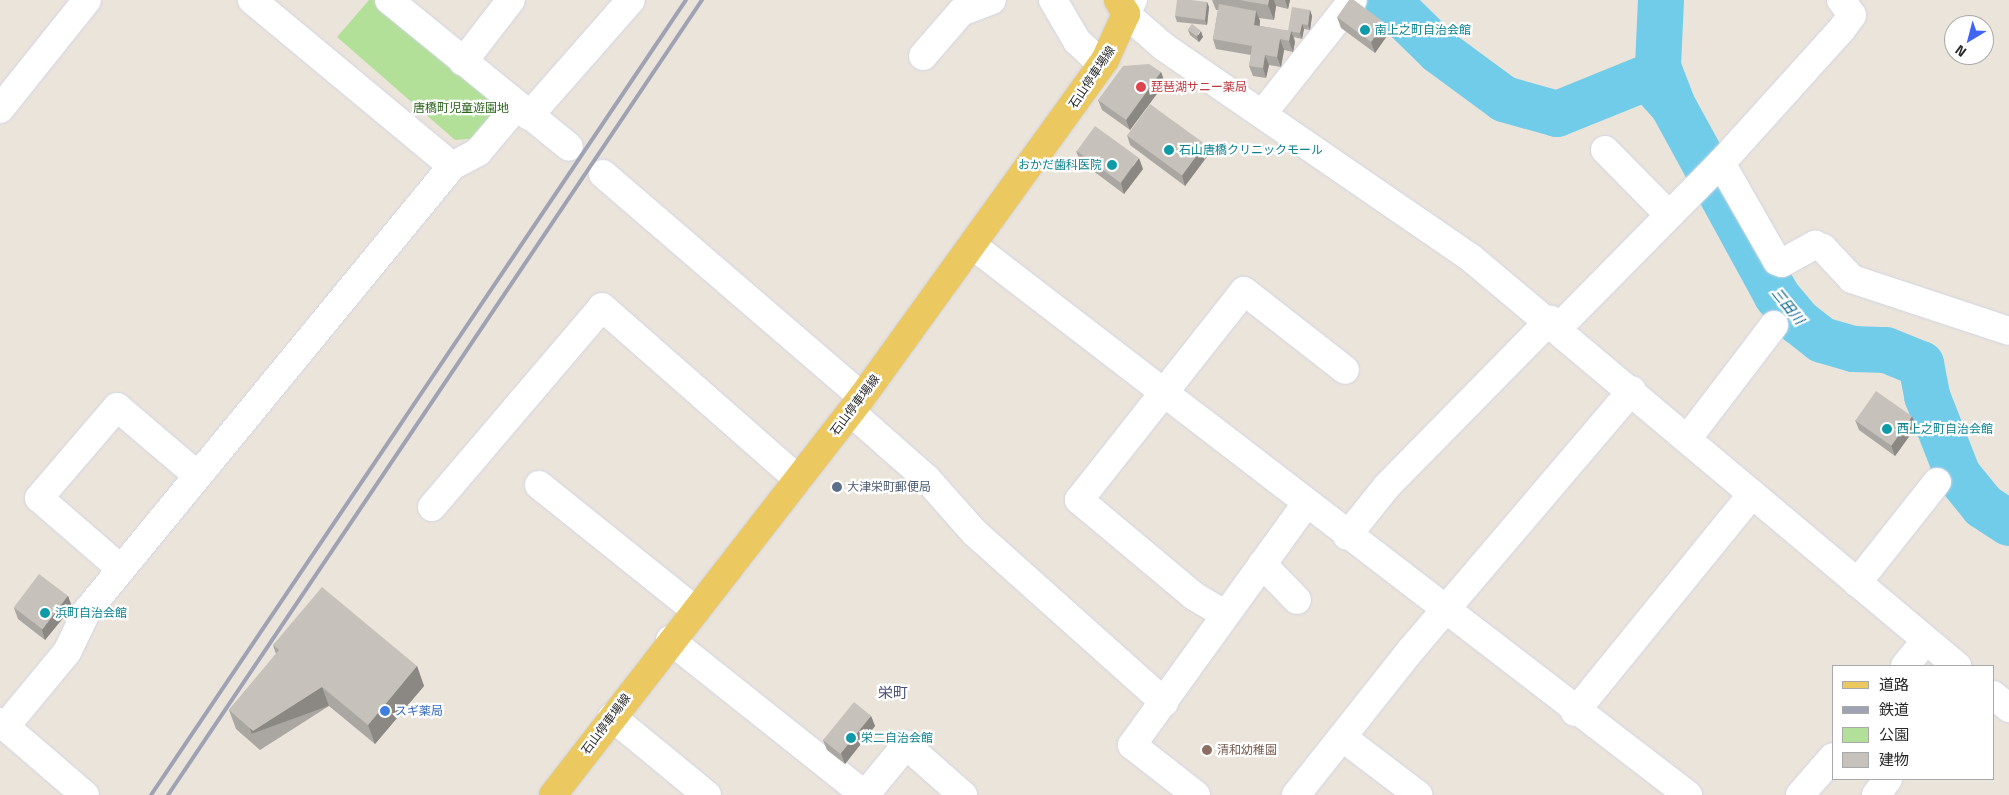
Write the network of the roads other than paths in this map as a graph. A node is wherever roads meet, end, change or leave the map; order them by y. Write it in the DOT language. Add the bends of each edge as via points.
graph roads {
  1 [pos="87,0"];
  2 [pos="252,0"];
  3 [pos="389,0"];
  4 [pos="511,0"];
  5 [pos="631,0"];
  6 [pos="992,0"];
  7 [pos="1053,0"];
  8 [pos="1353,0"];
  9 [pos="1841,0"];
  10 [pos="1126,5"];
  11 [pos="923,56"];
  12 [pos="462,62"];
  13 [pos="1102,64"];
  14 [pos="0,109"];
  15 [pos="523,111"];
  16 [pos="1263,113"];
  17 [pos="569,148"];
  18 [pos="1605,150"];
  19 [pos="452,166"];
  20 [pos="1713,171"];
  21 [pos="603,174"];
  22 [pos="1670,215"];
  23 [pos="972,245"];
  24 [pos="1554,324"];
  25 [pos="1774,325"];
  26 [pos="2009,331"];
  27 [pos="1345,370"];
  28 [pos="1632,390"];
  29 [pos="1165,395"];
  30 [pos="856,404"];
  31 [pos="1688,438"];
  32 [pos="198,476"];
  33 [pos="798,479"];
  34 [pos="1938,482"];
  35 [pos="539,485"];
  36 [pos="1752,494"];
  37 [pos="1305,504"];
  38 [pos="432,507"];
  39 [pos="1347,536"];
  40 [pos="1262,564"];
  41 [pos="121,569"];
  42 [pos="1857,583"];
  43 [pos="1297,600"];
  44 [pos="694,609"];
  45 [pos="1446,611"];
  46 [pos="1224,614"];
  47 [pos="670,640"];
  48 [pos="1925,641"];
  49 [pos="1906,665"];
  50 [pos="1956,665"];
  51 [pos="1994,696"];
  52 [pos="1164,702"];
  53 [pos="2009,708"];
  54 [pos="1575,712"];
  55 [pos="612,717"];
  56 [pos="3,725"];
  57 [pos="1342,737"];
  58 [pos="1832,758"];
  59 [pos="1887,780"];
  60 [pos="85,795"];
  61 [pos="553,795"];
  62 [pos="708,795"];
  63 [pos="865,795"];
  64 [pos="963,795"];
  65 [pos="1196,795"];
  66 [pos="1296,795"];
  67 [pos="1418,795"];
  68 [pos="1688,795"];
  69 [pos="1800,795"];
  70 [pos="1876,795"];
  1 -- 14 [label="street"];
  2 -- 19 [label="street"];
  3 -- 12 [label="street"];
  4 -- 12 [label="street"];
  5 -- 15 [label="street"];
  6 -- 11 [label="street" via="961,12"];
  7 -- 13 [label="street" via="1077,41"];
  8 -- 16 [label="street"];
  9 -- 20 [label="street" via="1852,15"];
  10 -- 13 [label="main road, 石山停車場線"];
  10 -- 16 [label="street" via="1186,63"];
  12 -- 15 [label="street"];
  13 -- 23 [label="main road, 石山停車場線"];
  15 -- 17 [label="street"];
  15 -- 19 [label="street" via="478,152"];
  16 -- 24 [label="street" via="1471,258"];
  18 -- 22 [label="street"];
  19 -- 32 [label="street"];
  20 -- 22 [label="street"];
  20 -- 26 [label="street" via="1777,261 1782,263 1815,244 1852,279"];
  21 -- 30 [label="street"];
  22 -- 24 [label="street"];
  23 -- 29 [label="street"];
  23 -- 30 [label="main road, 石山停車場線"];
  24 -- 28 [label="street"];
  24 -- 39 [label="street" via="1387,486"];
  25 -- 31 [label="street"];
  27 -- 29 [label="street" via="1244,291"];
  28 -- 31 [label="street"];
  28 -- 45 [label="street"];
  29 -- 37 [label="street"];
  29 -- 46 [label="street" via="1079,500 1194,596"];
  30 -- 33 [label="main road, 石山停車場線"];
  30 -- 52 [label="street" via="975,532"];
  31 -- 36 [label="street"];
  32 -- 41 [label="street"];
  32 -- 41 [label="street" via="117,407 38,498"];
  33 -- 38 [label="street" via="602,307"];
  33 -- 44 [label="main road, 石山停車場線"];
  34 -- 42 [label="street"];
  35 -- 44 [label="street"];
  36 -- 42 [label="street"];
  36 -- 54 [label="street"];
  37 -- 39 [label="street"];
  37 -- 40 [label="street"];
  39 -- 45 [label="street"];
  40 -- 43 [label="street"];
  40 -- 46 [label="street"];
  41 -- 56 [label="street" via="86,611 67,652"];
  42 -- 48 [label="street"];
  44 -- 47 [label="main road, 石山停車場線"];
  45 -- 54 [label="street"];
  45 -- 57 [label="street"];
  46 -- 52 [label="street"];
  47 -- 55 [label="main road, 石山停車場線"];
  47 -- 63 [label="street"];
  48 -- 49 [label="street"];
  48 -- 50 [label="street"];
  51 -- 53 [label="street"];
  52 -- 65 [label="street" via="1132,745"];
  54 -- 68 [label="street"];
  55 -- 61 [label="main road, 石山停車場線"];
  55 -- 62 [label="street"];
  56 -- 60 [label="street"];
  57 -- 66 [label="street"];
  57 -- 67 [label="street"];
  58 -- 69 [label="street"];
  59 -- 70 [label="street"];
  63 -- 64 [label="street" via="906,745"];
}
